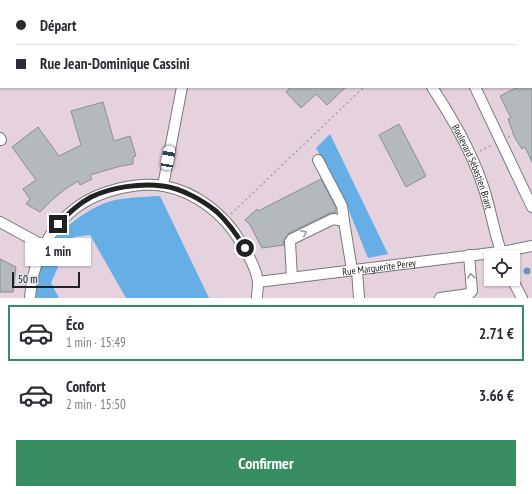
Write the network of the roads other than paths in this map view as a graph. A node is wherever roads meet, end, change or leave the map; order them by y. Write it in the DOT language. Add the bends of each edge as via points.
graph roads {
  1 [pos="182,88"];
  2 [pos="433,88"];
  3 [pos="476,88"];
  4 [pos="318,160"];
  5 [pos="163,186"];
  6 [pos="532,207"];
  7 [pos="344,221"];
  8 [pos="0,222"];
  9 [pos="44,246"];
  10 [pos="532,246"];
  11 [pos="501,250"];
  12 [pos="517,250"];
  13 [pos="469,255"];
  14 [pos="484,255"];
  15 [pos="354,270"];
  16 [pos="292,278"];
  17 [pos="258,282"];
  18 [pos="516,286"];
  19 [pos="30,298"];
  20 [pos="257,298"];
  21 [pos="359,298"];
  22 [pos="440,298"];
  23 [pos="522,298"];
  1 -- 5 [label="street"];
  2 -- 11 [label="street, Boulevard Sébastien Brant" via="471,155 483,186"];
  3 -- 6 [label="street"];
  4 -- 7 [label="street" via="342,206"];
  5 -- 9 [label="street" via="120,188 92,197 67,216"];
  5 -- 17 [label="street" via="197,199 225,220 245,248"];
  7 -- 15 [label="street"];
  16 -- 7 [label="street, one-way" via="292,239 333,219"];
  8 -- 9 [label="street"];
  9 -- 19 [label="street" via="33,275"];
  10 -- 12 [label="street"];
  13 -- 14 [label="street, Rue Marguerite Perey"];
  13 -- 15 [label="street, Rue Marguerite Perey"];
  22 -- 13 [label="street, one-way" via="469,294 472,290"];
  15 -- 16 [label="street, Rue Marguerite Perey"];
  15 -- 21 [label="street"];
  16 -- 17 [label="street, Rue Marguerite Perey"];
  17 -- 20 [label="street"];
  18 -- 23 [label="street"];
}
